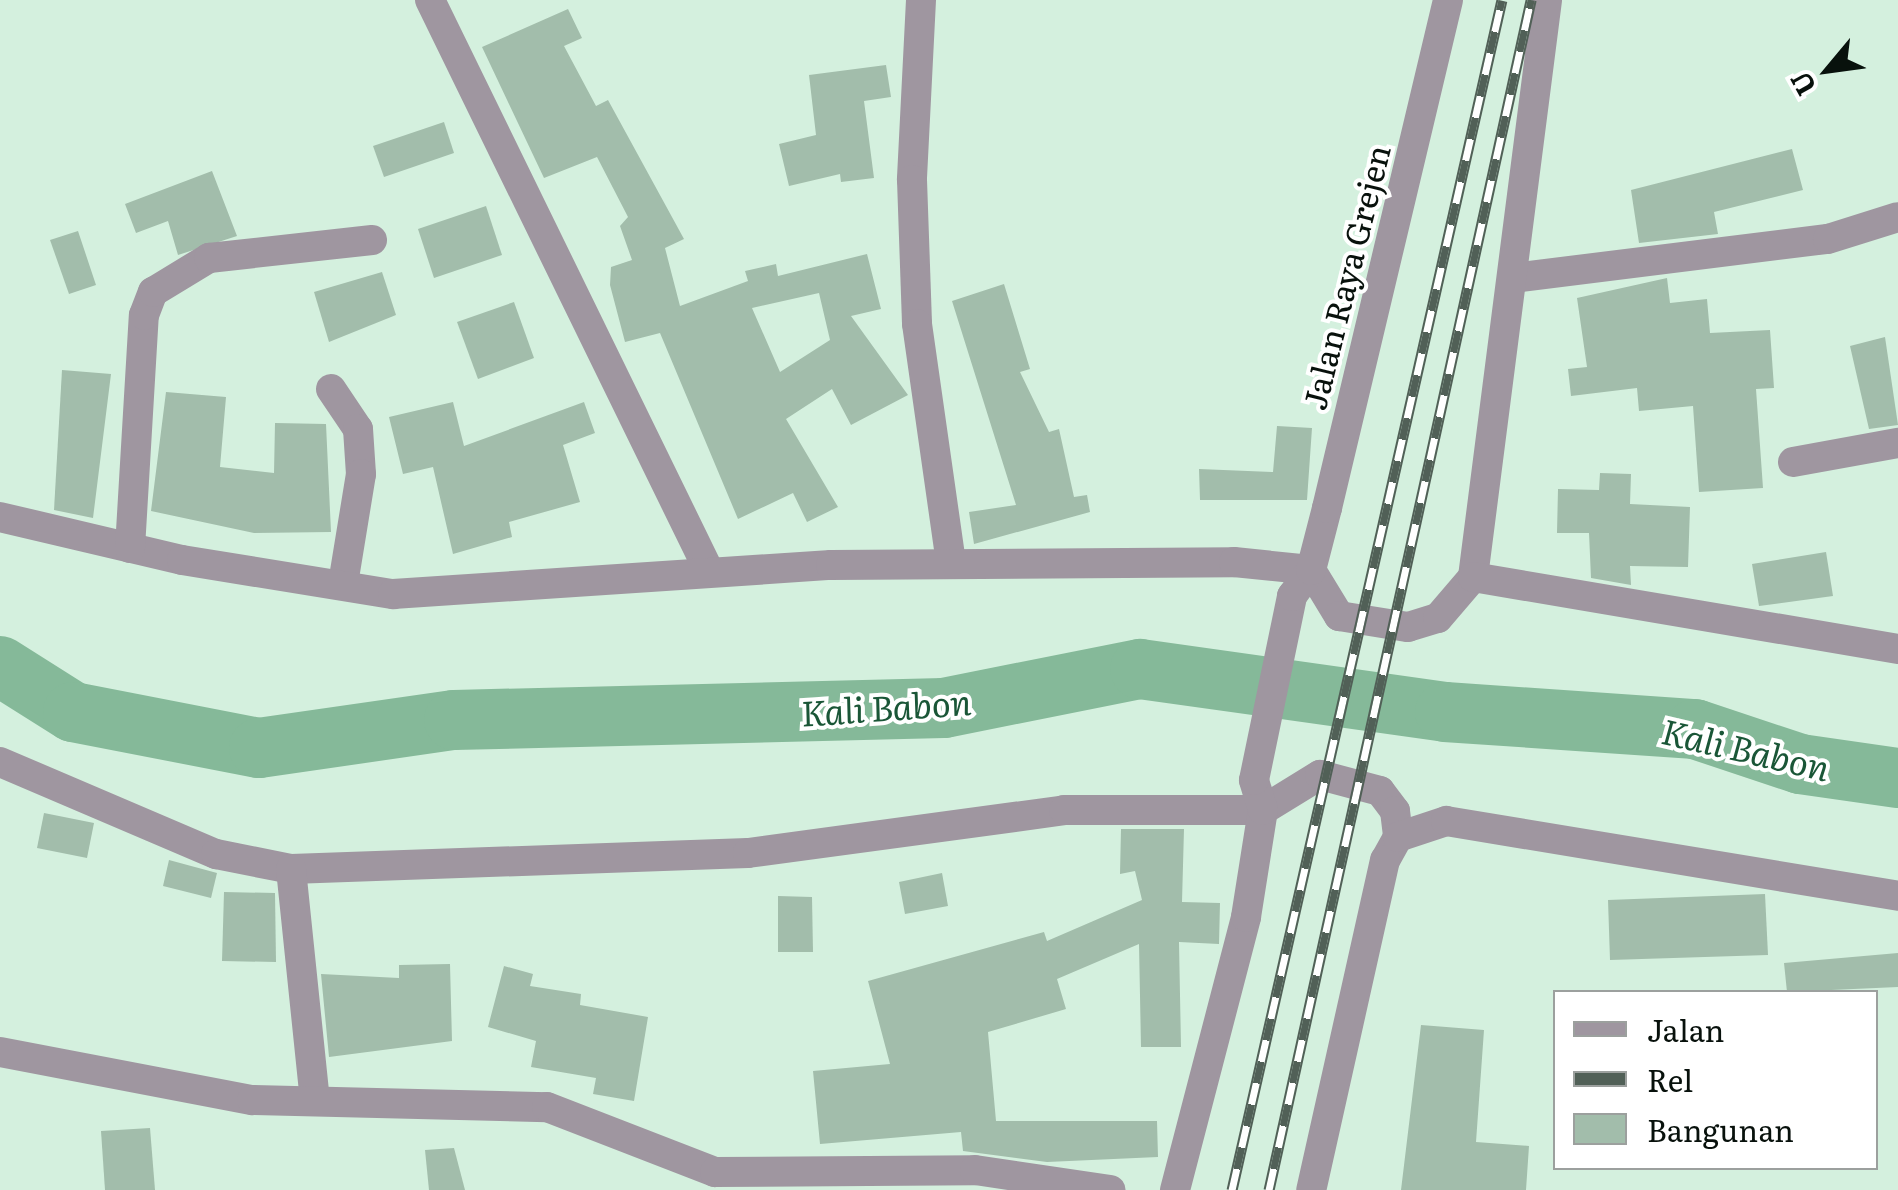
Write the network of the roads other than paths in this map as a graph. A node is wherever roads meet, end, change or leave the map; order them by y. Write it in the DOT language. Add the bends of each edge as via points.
graph roads {
  1 [pos="430,0"];
  2 [pos="921,0"];
  3 [pos="1448,0"];
  4 [pos="1547,0"];
  5 [pos="1898,218"];
  6 [pos="372,240"];
  7 [pos="1513,278"];
  8 [pos="332,389"];
  9 [pos="1898,443"];
  10 [pos="1794,462"];
  11 [pos="0,516"];
  12 [pos="130,548"];
  13 [pos="951,562"];
  14 [pos="708,568"];
  15 [pos="1310,570"];
  16 [pos="1473,577"];
  17 [pos="343,584"];
  18 [pos="1898,649"];
  19 [pos="0,762"];
  20 [pos="1263,810"];
  21 [pos="1398,837"];
  22 [pos="291,869"];
  23 [pos="1898,896"];
  24 [pos="0,1052"];
  25 [pos="315,1100"];
  26 [pos="1110,1190"];
  27 [pos="1175,1190"];
  28 [pos="1311,1190"];
  1 -- 14 [label="street"];
  2 -- 13 [label="street" via="912,180 918,324"];
  3 -- 15 [label="street, Jalan Raya Grejen"];
  4 -- 7 [label="street"];
  5 -- 7 [label="street" via="1828,238"];
  6 -- 12 [label="street" via="210,258 153,292 144,314"];
  7 -- 16 [label="street"];
  8 -- 17 [label="street" via="358,429 361,474"];
  9 -- 10 [label="street"];
  11 -- 12 [label="street"];
  12 -- 17 [label="street"];
  13 -- 14 [label="street"];
  13 -- 15 [label="street"];
  14 -- 17 [label="street" via="394,594"];
  15 -- 16 [label="street" via="1339,616 1408,627 1438,618"];
  15 -- 20 [label="street" via="1292,596 1254,780"];
  16 -- 18 [label="street"];
  19 -- 22 [label="street" via="216,854"];
  20 -- 21 [label="street" via="1320,775 1380,790 1396,811"];
  20 -- 22 [label="street" via="1064,810 748,852"];
  20 -- 27 [label="street" via="1246,917"];
  21 -- 23 [label="street" via="1446,820"];
  21 -- 28 [label="street" via="1385,860"];
  22 -- 25 [label="street"];
  24 -- 25 [label="street" via="125,1081"];
  25 -- 26 [label="street" via="547,1107 716,1172 975,1170"];
}
